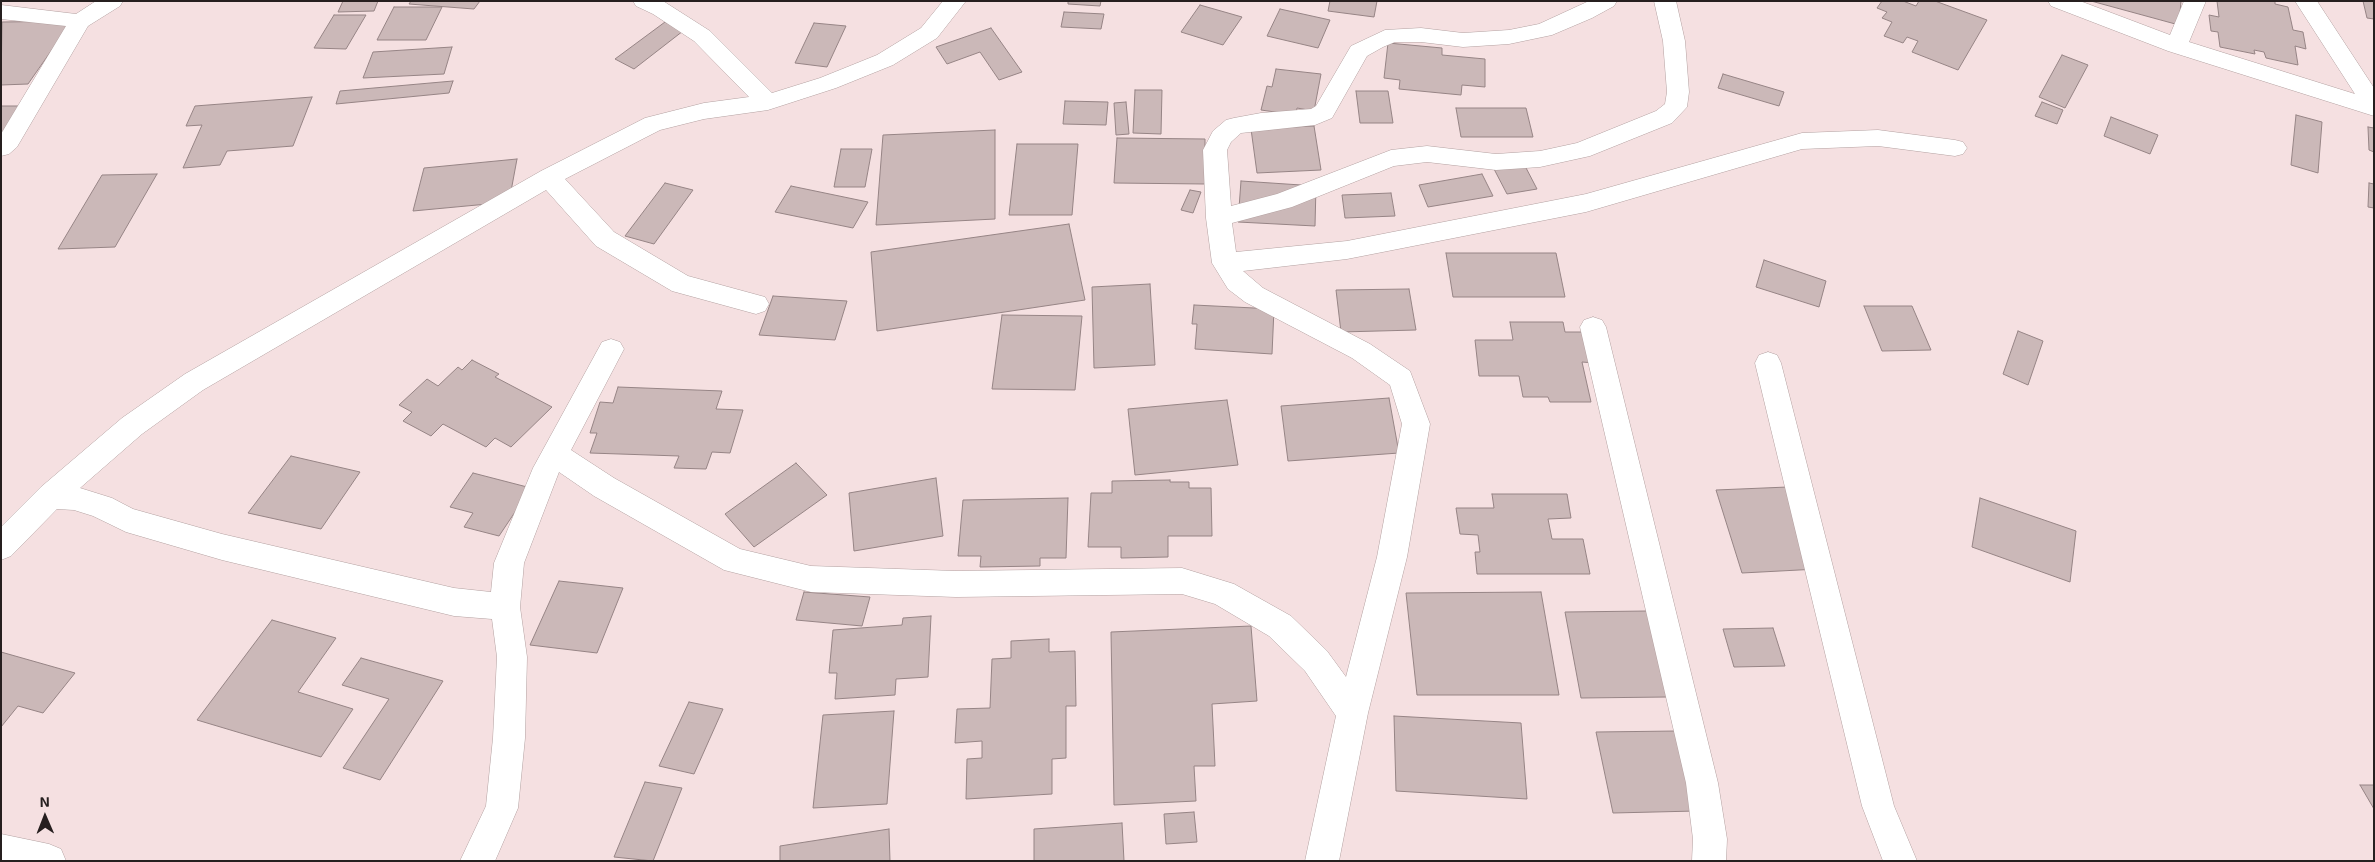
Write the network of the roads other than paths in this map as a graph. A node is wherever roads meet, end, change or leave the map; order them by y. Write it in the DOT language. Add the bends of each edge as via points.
graph roads {
  1 [pos="112,1"];
  2 [pos="644,1"];
  3 [pos="955,1"];
  4 [pos="1606,1"];
  5 [pos="1665,1"];
  6 [pos="2059,1"];
  7 [pos="2195,1"];
  8 [pos="2306,1"];
  9 [pos="1,12"];
  10 [pos="80,22"];
  11 [pos="2176,46"];
  12 [pos="768,102"];
  13 [pos="2374,107"];
  14 [pos="1,148"];
  15 [pos="1955,148"];
  16 [pos="549,177"];
  17 [pos="1218,218"];
  18 [pos="1225,263"];
  19 [pos="756,304"];
  20 [pos="1593,327"];
  21 [pos="611,349"];
  22 [pos="1768,363"];
  23 [pos="554,454"];
  24 [pos="51,496"];
  25 [pos="1,547"];
  26 [pos="505,607"];
  27 [pos="1352,713"];
  28 [pos="1,851"];
  29 [pos="50,861"];
  30 [pos="476,861"];
  31 [pos="1322,861"];
  32 [pos="1709,861"];
  33 [pos="1900,861"];
  1 -- 10 [label="street"];
  2 -- 12 [label="street" via="702,36"];
  3 -- 12 [label="street" via="929,32 885,60"];
  4 -- 17 [label="street" via="1544,30 1509,37 1464,40 1393,35 1375,42 1359,51 1324,112 1315,117 1260,120 1234,126 1221,137 1215,150"];
  5 -- 17 [label="street" via="1674,40 1678,92 1676,106 1664,116 1582,150 1540,159 1496,162 1427,154 1391,158 1283,201"];
  6 -- 11 [label="street"];
  7 -- 11 [label="street"];
  8 -- 13 [label="street"];
  9 -- 10 [label="street"];
  10 -- 14 [label="street" via="9,141"];
  11 -- 13 [label="street"];
  12 -- 16 [label="street" via="704,111 653,124"];
  15 -- 18 [label="street" via="1878,138 1802,141 1586,203 1347,250"];
  16 -- 19 [label="street" via="605,239 682,284"];
  16 -- 24 [label="street" via="194,382 132,426"];
  17 -- 18 [label="street"];
  18 -- 27 [label="street" via="1237,282 1254,296 1361,351 1401,379 1416,424 1392,557"];
  20 -- 32 [label="street" via="1702,783 1710,839"];
  21 -- 23 [label="street"];
  22 -- 33 [label="street" via="1878,806"];
  23 -- 26 [label="street" via="509,563"];
  23 -- 27 [label="street" via="604,488 734,561 811,579 956,584 1182,582 1223,593 1280,626 1316,661"];
  24 -- 25 [label="street"];
  24 -- 26 [label="street" via="102,506 126,520 222,547 454,602"];
  26 -- 30 [label="street" via="512,657 502,808"];
  27 -- 31 [label="street"];
  28 -- 29 [label="street"];
}
